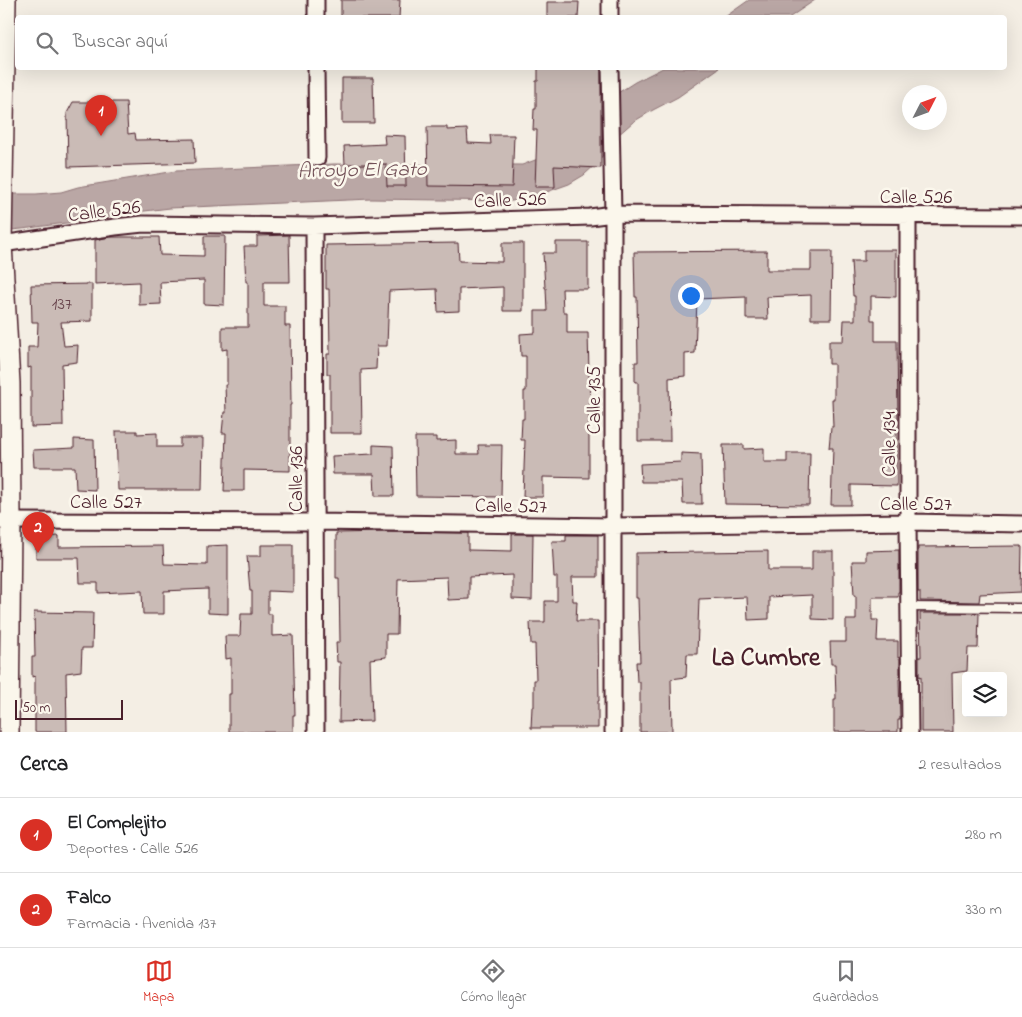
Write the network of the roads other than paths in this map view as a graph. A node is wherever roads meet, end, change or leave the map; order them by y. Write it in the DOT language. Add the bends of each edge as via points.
graph roads {
  1 [pos="6,0"];
  2 [pos="316,0"];
  3 [pos="610,0"];
  4 [pos="316,15"];
  5 [pos="610,15"];
  6 [pos="316,70"];
  7 [pos="610,75"];
  8 [pos="316,158"];
  9 [pos="1,185"];
  10 [pos="613,214"];
  11 [pos="908,216"];
  12 [pos="1022,216"];
  13 [pos="314,226"];
  14 [pos="2,244"];
  15 [pos="5,521"];
  16 [pos="315,522"];
  17 [pos="908,522"];
  18 [pos="1022,524"];
  19 [pos="613,526"];
  20 [pos="908,607"];
  21 [pos="1022,608"];
  22 [pos="9,732"];
  23 [pos="316,732"];
  24 [pos="613,732"];
  25 [pos="910,732"];
  1 -- 9 [label="street"];
  2 -- 4 [label="street"];
  3 -- 5 [label="street"];
  6 -- 8 [label="street"];
  7 -- 10 [label="street, Calle 135"];
  9 -- 14 [label="street"];
  10 -- 11 [label="street, Calle 526"];
  10 -- 13 [label="street, Calle 526"];
  10 -- 19 [label="street, Calle 135"];
  11 -- 12 [label="street, Calle 526"];
  11 -- 17 [label="street, Calle 134"];
  13 -- 14 [label="street, Calle 526" via="143,224"];
  13 -- 16 [label="street, Calle 136"];
  14 -- 15 [label="street" via="10,383"];
  15 -- 16 [label="street, Calle 527"];
  15 -- 22 [label="street"];
  16 -- 19 [label="street, Calle 527"];
  16 -- 23 [label="street, Calle 136"];
  17 -- 18 [label="street, Calle 527"];
  17 -- 19 [label="street, Calle 527"];
  17 -- 20 [label="street, Calle 134"];
  19 -- 24 [label="street, Calle 135"];
  20 -- 21 [label="lane"];
  20 -- 25 [label="street, Calle 134"];
}
